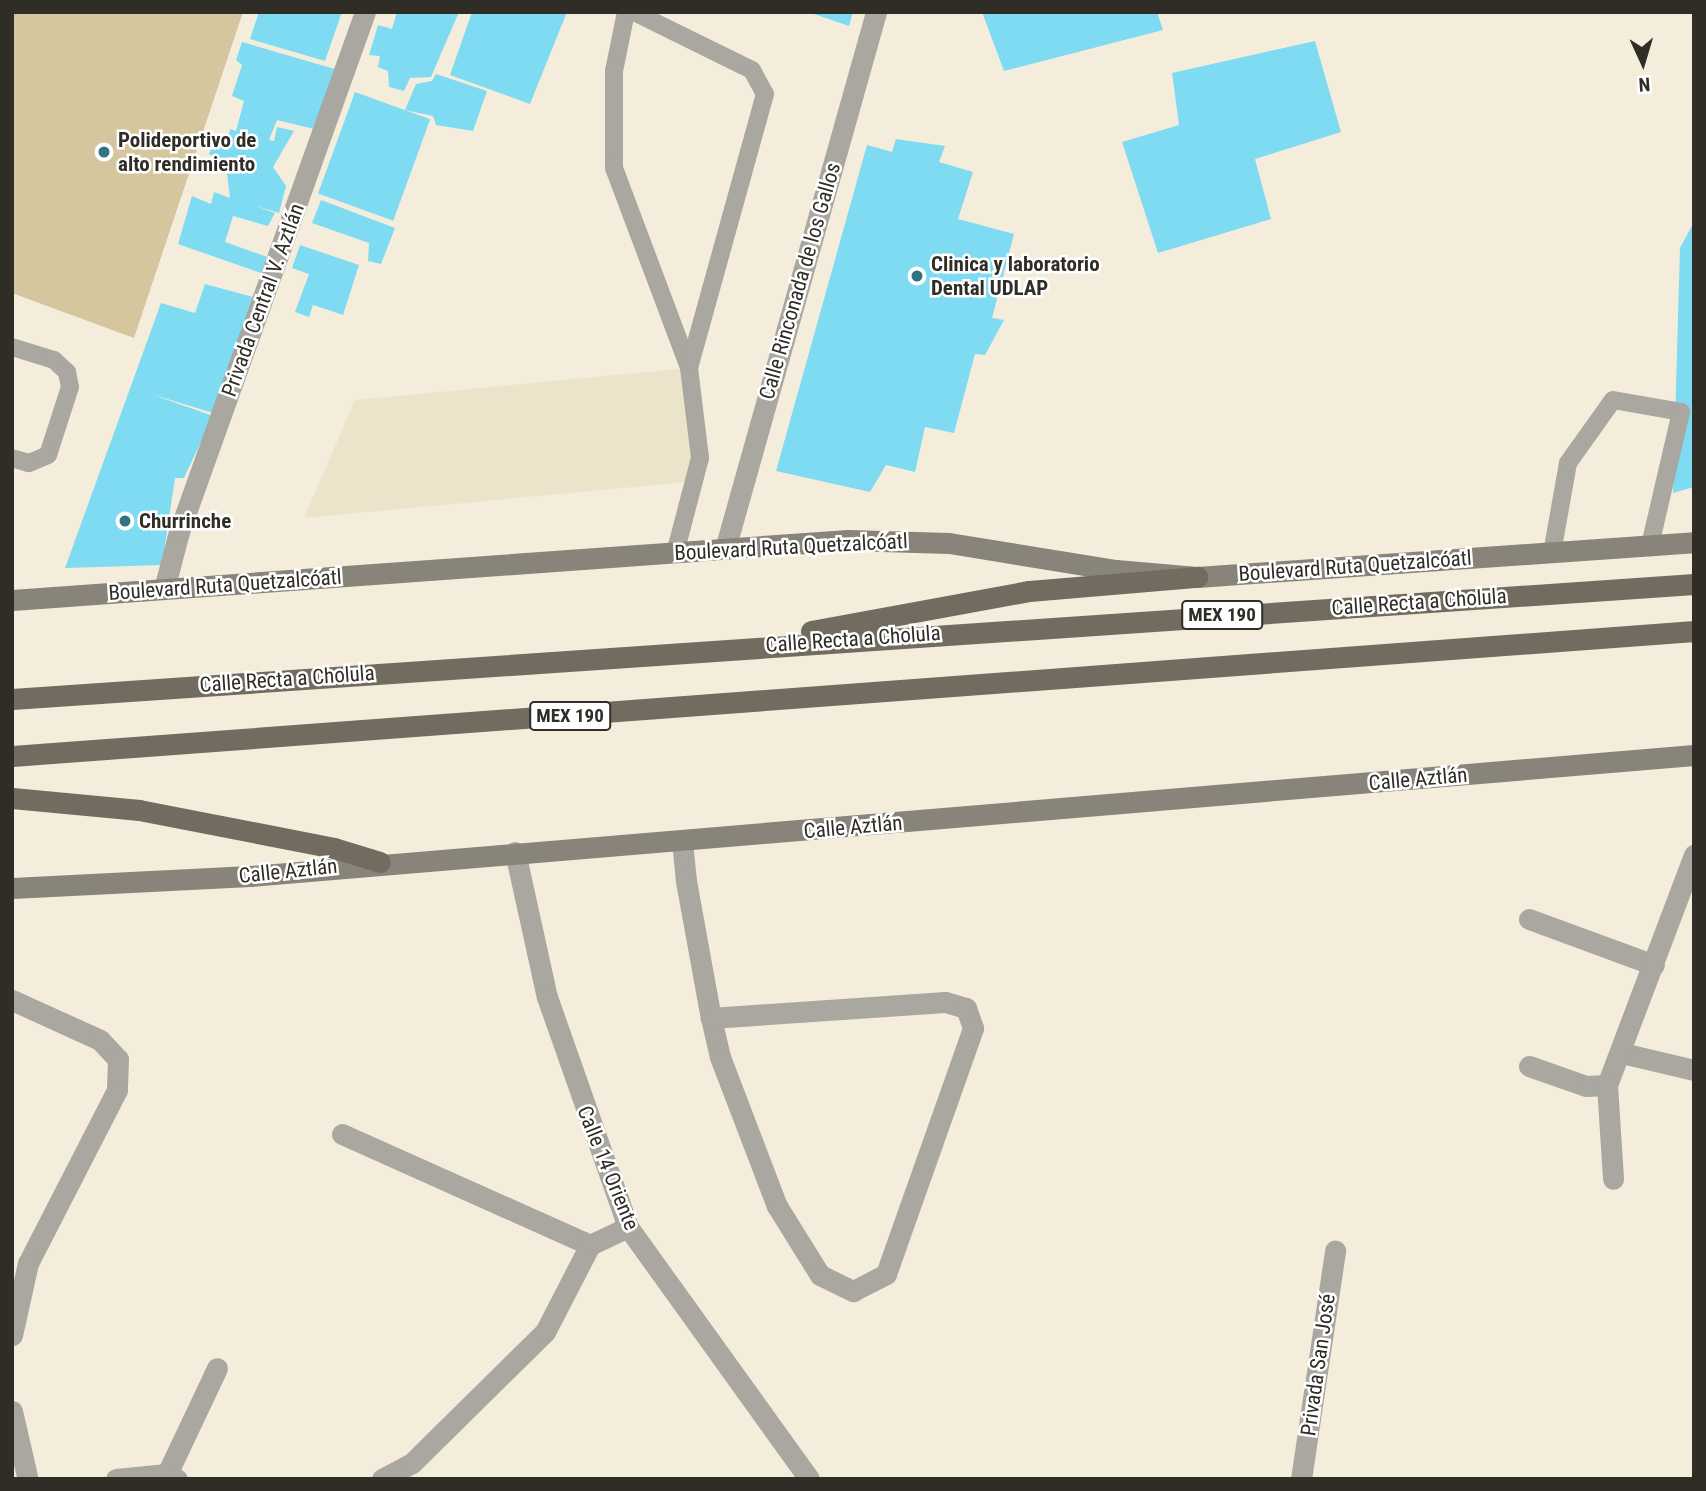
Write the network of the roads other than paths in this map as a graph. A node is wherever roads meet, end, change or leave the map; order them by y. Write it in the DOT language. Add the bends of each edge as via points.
graph roads {
  1 [pos="366,12"];
  2 [pos="626,12"];
  3 [pos="634,12"];
  4 [pos="876,12"];
  5 [pos="12,347"];
  6 [pos="688,368"];
  7 [pos="12,458"];
  8 [pos="1694,542"];
  9 [pos="1650,545"];
  10 [pos="725,549"];
  11 [pos="1552,552"];
  12 [pos="675,553"];
  13 [pos="1197,577"];
  14 [pos="1694,584"];
  15 [pos="164,589"];
  16 [pos="17,597"];
  17 [pos="1694,631"];
  18 [pos="751,645"];
  19 [pos="12,699"];
  20 [pos="1694,755"];
  21 [pos="12,756"];
  22 [pos="12,798"];
  23 [pos="682,841"];
  24 [pos="514,852"];
  25 [pos="1694,855"];
  26 [pos="380,862"];
  27 [pos="12,888"];
  28 [pos="1687,895"];
  29 [pos="1529,919"];
  30 [pos="1654,965"];
  31 [pos="12,1000"];
  32 [pos="712,1018"];
  33 [pos="1622,1054"];
  34 [pos="1529,1066"];
  35 [pos="1694,1070"];
  36 [pos="1607,1085"];
  37 [pos="342,1134"];
  38 [pos="1613,1179"];
  39 [pos="628,1227"];
  40 [pos="590,1245"];
  41 [pos="1335,1251"];
  42 [pos="12,1335"];
  43 [pos="217,1368"];
  44 [pos="12,1411"];
  45 [pos="172,1476"];
  46 [pos="30,1478"];
  47 [pos="116,1479"];
  48 [pos="382,1479"];
  49 [pos="809,1479"];
  50 [pos="1301,1479"];
  1 -- 15 [label="street, Privada Central V. Aztlán" via="179,531"];
  2 -- 6 [label="lane" via="614,71 614,168"];
  3 -- 6 [label="lane" via="752,71 765,94"];
  4 -- 10 [label="street, Calle Rinconada de los Gallos"];
  5 -- 7 [label="lane" via="54,360 67,372 70,387 48,455 29,463"];
  6 -- 12 [label="lane" via="700,458"];
  8 -- 9 [label="main road, Boulevard Ruta Quetzalcóatl"];
  9 -- 11 [label="main road, Boulevard Ruta Quetzalcóatl"];
  9 -- 11 [label="lane" via="1681,411 1613,400 1568,463"];
  10 -- 12 [label="main road, Boulevard Ruta Quetzalcóatl"];
  10 -- 13 [label="main road, Boulevard Ruta Quetzalcóatl" via="848,540 949,543 1116,570"];
  11 -- 13 [label="main road, Boulevard Ruta Quetzalcóatl"];
  12 -- 15 [label="main road, Boulevard Ruta Quetzalcóatl"];
  13 -- 18 [label="main road" via="946,604"];
  14 -- 18 [label="main road, Calle Recta a Cholula / MEX 190"];
  15 -- 16 [label="main road, Boulevard Ruta Quetzalcóatl"];
  17 -- 21 [label="main road, MEX 190"];
  18 -- 19 [label="main road, Calle Recta a Cholula / MEX 190"];
  20 -- 23 [label="main road, Calle Aztlán"];
  22 -- 26 [label="main road" via="139,810 334,848"];
  23 -- 24 [label="main road, Calle Aztlán"];
  23 -- 32 [label="street"];
  24 -- 26 [label="main road, Calle Aztlán"];
  24 -- 39 [label="street, Calle 14 Oriente" via="547,997"];
  25 -- 28 [label="street"];
  26 -- 27 [label="main road, Calle Aztlán" via="250,876"];
  28 -- 30 [label="street"];
  29 -- 30 [label="street"];
  30 -- 33 [label="street"];
  31 -- 42 [label="street" via="100,1040 118,1059 117,1090 28,1263"];
  32 -- 32 [label="street" via="720,1056 777,1206 820,1275 853,1291 886,1275 973,1028 966,1008 945,1002"];
  33 -- 35 [label="street"];
  33 -- 36 [label="street"];
  34 -- 36 [label="street" via="1587,1086"];
  36 -- 38 [label="street"];
  37 -- 40 [label="street"];
  39 -- 40 [label="street"];
  39 -- 49 [label="street, Calle 14 Oriente"];
  40 -- 48 [label="street" via="545,1332 412,1463"];
  41 -- 50 [label="street, Privada San José"];
  43 -- 45 [label="street"];
  44 -- 46 [label="street"];
  45 -- 47 [label="street"];
}
